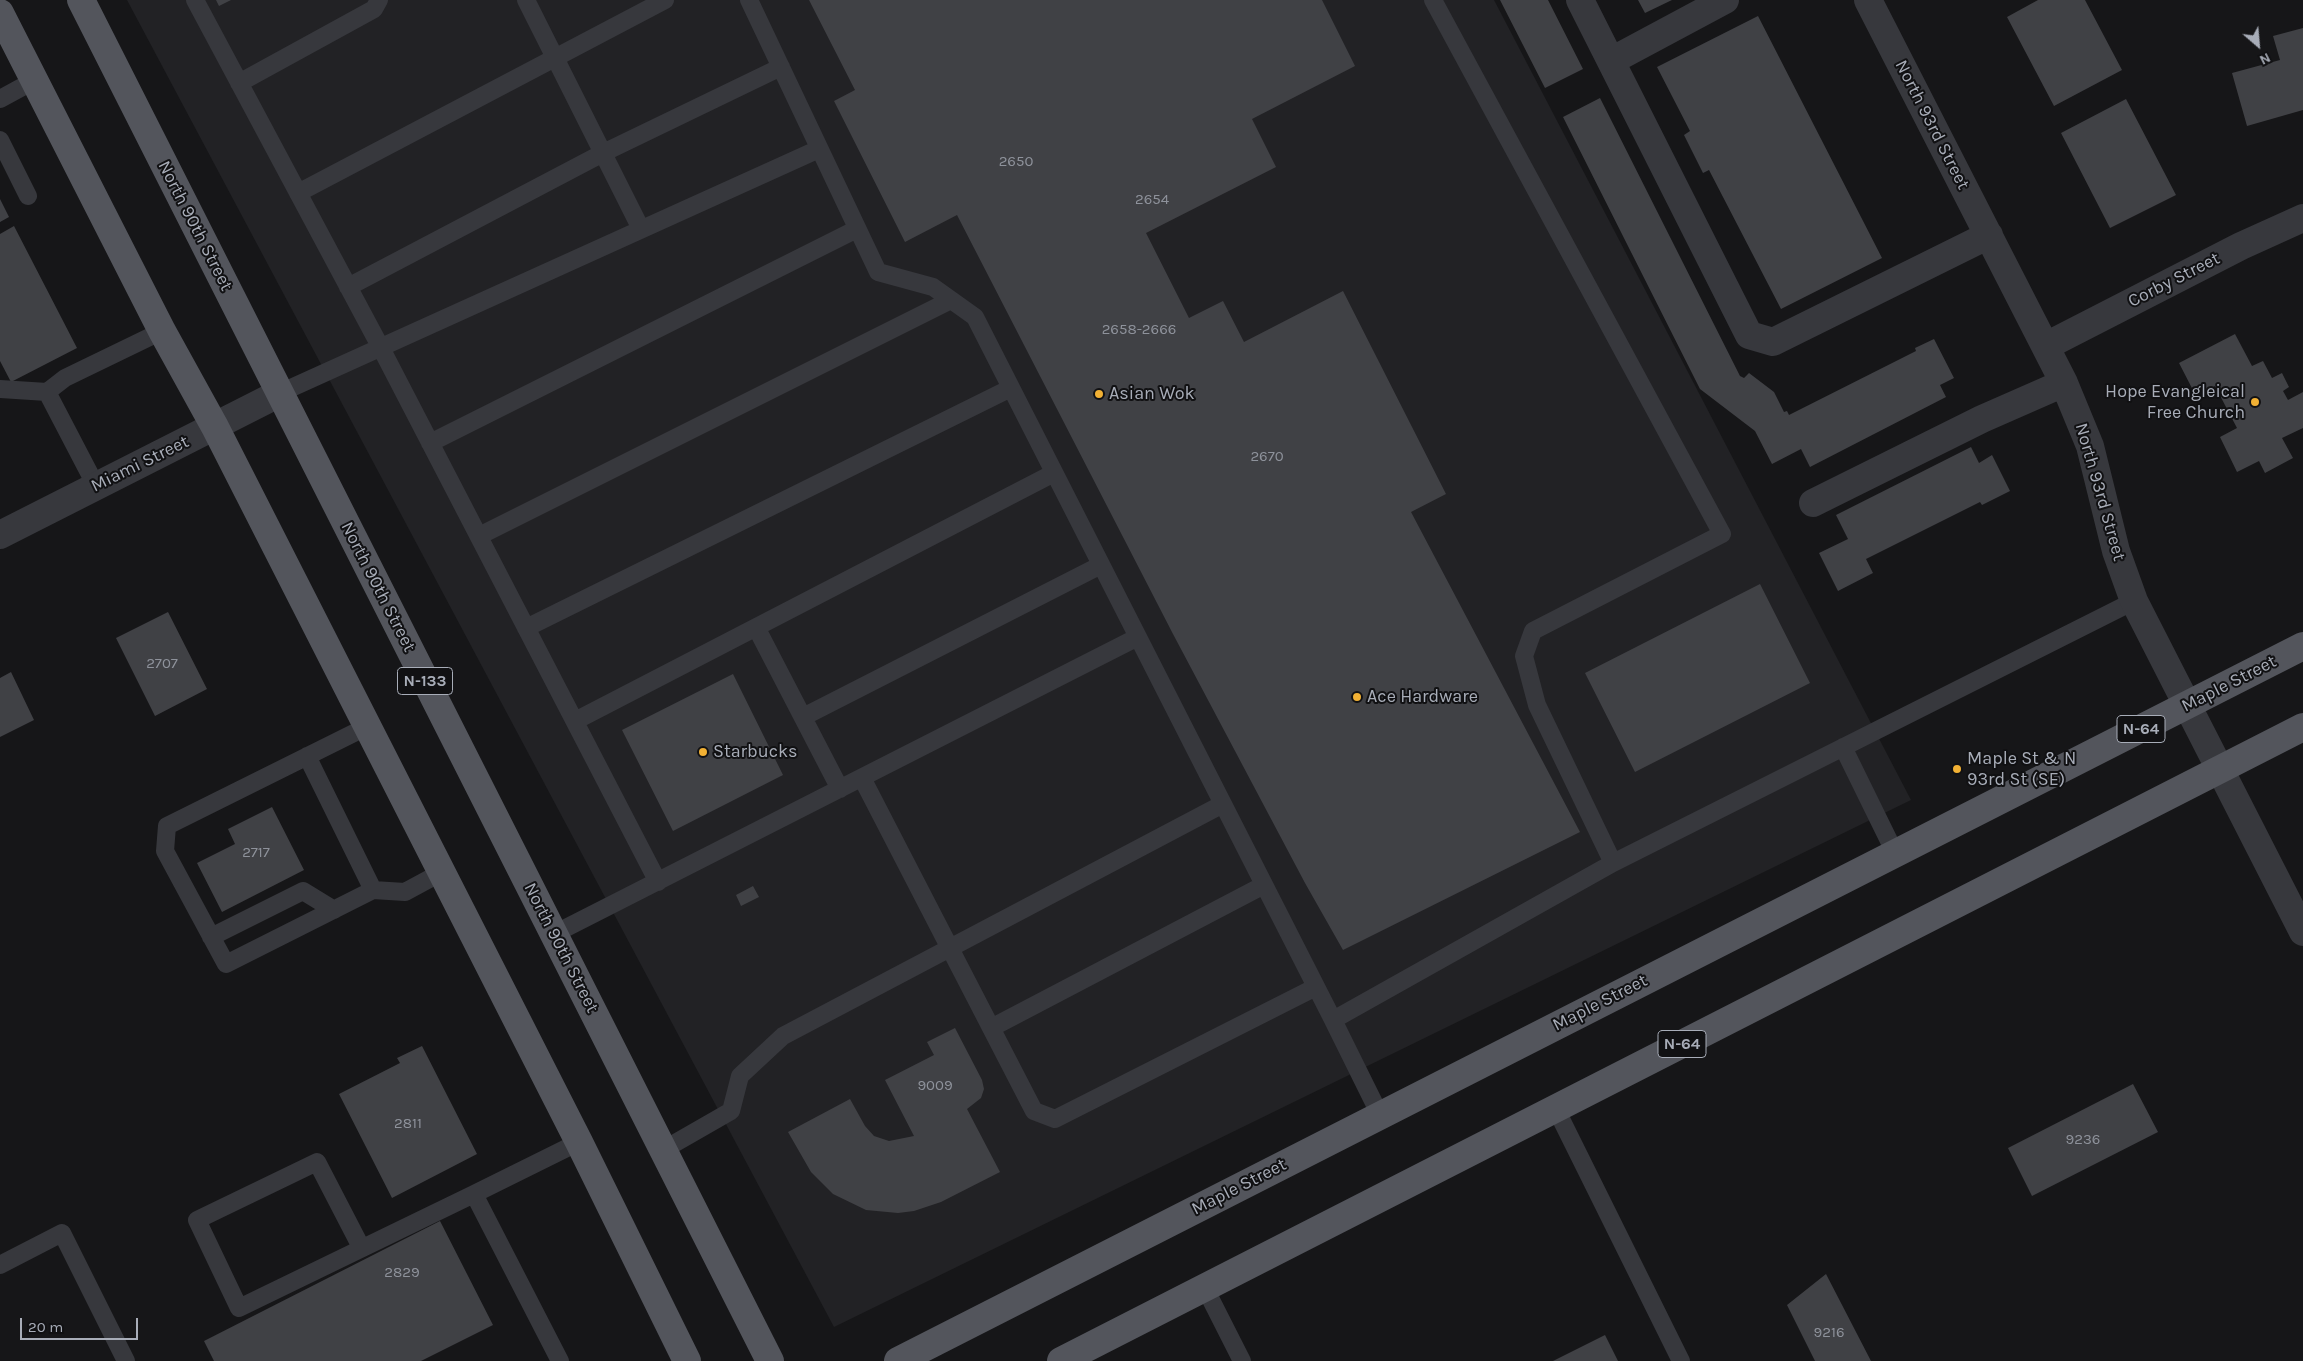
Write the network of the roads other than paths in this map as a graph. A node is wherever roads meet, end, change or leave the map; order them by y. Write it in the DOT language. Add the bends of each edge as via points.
graph roads {
  1 [pos="81,0"];
  2 [pos="195,0"];
  3 [pos="379,0"];
  4 [pos="526,0"];
  5 [pos="664,0"];
  6 [pos="749,0"];
  7 [pos="1433,0"];
  8 [pos="1580,0"];
  9 [pos="1725,0"];
  10 [pos="1868,0"];
  11 [pos="0,13"];
  12 [pos="554,56"];
  13 [pos="1611,61"];
  14 [pos="781,67"];
  15 [pos="35,80"];
  16 [pos="239,83"];
  17 [pos="0,98"];
  18 [pos="0,140"];
  19 [pos="819,149"];
  20 [pos="603,153"];
  21 [pos="298,192"];
  22 [pos="28,196"];
  23 [pos="2303,218"];
  24 [pos="641,229"];
  25 [pos="857,229"];
  26 [pos="1988,235"];
  27 [pos="348,286"];
  28 [pos="951,300"];
  29 [pos="162,331"];
  30 [pos="2046,346"];
  31 [pos="381,348"];
  32 [pos="2064,383"];
  33 [pos="1011,388"];
  34 [pos="0,389"];
  35 [pos="48,392"];
  36 [pos="280,394"];
  37 [pos="215,427"];
  38 [pos="430,443"];
  39 [pos="1054,474"];
  40 [pos="96,486"];
  41 [pos="1813,503"];
  42 [pos="0,535"];
  43 [pos="479,536"];
  44 [pos="1101,565"];
  45 [pos="2134,601"];
  46 [pos="526,628"];
  47 [pos="757,629"];
  48 [pos="1138,637"];
  49 [pos="2303,646"];
  50 [pos="2187,705"];
  51 [pos="803,717"];
  52 [pos="575,722"];
  53 [pos="2303,726"];
  54 [pos="366,727"];
  55 [pos="1843,748"];
  56 [pos="307,756"];
  57 [pos="2220,769"];
  58 [pos="862,778"];
  59 [pos="840,789"];
  60 [pos="1223,804"];
  61 [pos="1895,854"];
  62 [pos="1613,863"];
  63 [pos="442,872"];
  64 [pos="658,882"];
  65 [pos="1264,885"];
  66 [pos="373,890"];
  67 [pos="334,910"];
  68 [pos="2303,932"];
  69 [pos="554,934"];
  70 [pos="211,937"];
  71 [pos="950,948"];
  72 [pos="1316,987"];
  73 [pos="1333,1020"];
  74 [pos="991,1028"];
  75 [pos="1556,1109"];
  76 [pos="1380,1115"];
  77 [pos="579,1142"];
  78 [pos="663,1150"];
  79 [pos="474,1194"];
  80 [pos="362,1247"];
  81 [pos="0,1265"];
  82 [pos="1204,1288"];
  83 [pos="126,1361"];
  84 [pos="560,1361"];
  85 [pos="687,1361"];
  86 [pos="770,1361"];
  87 [pos="898,1361"];
  88 [pos="1061,1361"];
  89 [pos="1242,1361"];
  90 [pos="1681,1361"];
  1 -- 36 [label="main road, North 90th Street / N-133"];
  2 -- 16 [label="lane"];
  3 -- 16 [label="lane" via="374,10"];
  4 -- 12 [label="lane"];
  5 -- 12 [label="lane"];
  6 -- 14 [label="lane"];
  7 -- 62 [label="lane" via="1722,534 1533,631 1524,656 1537,705"];
  8 -- 13 [label="street"];
  9 -- 13 [label="street"];
  10 -- 26 [label="street, North 93rd Street"];
  11 -- 15 [label="main road"];
  12 -- 20 [label="lane"];
  12 -- 21 [label="lane"];
  13 -- 26 [label="street" via="1749,335 1773,342"];
  14 -- 19 [label="lane"];
  14 -- 20 [label="lane"];
  15 -- 17 [label="lane"];
  15 -- 29 [label="main road"];
  16 -- 21 [label="lane"];
  18 -- 22 [label="lane"];
  19 -- 24 [label="lane"];
  19 -- 25 [label="lane"];
  20 -- 24 [label="lane"];
  20 -- 27 [label="lane"];
  21 -- 27 [label="lane"];
  23 -- 30 [label="street, Corby Street" via="2241,246"];
  24 -- 31 [label="lane"];
  25 -- 28 [label="lane" via="878,272 933,287"];
  25 -- 38 [label="lane"];
  26 -- 30 [label="street, North 93rd Street"];
  27 -- 31 [label="lane"];
  28 -- 33 [label="lane" via="975,317"];
  28 -- 43 [label="lane"];
  29 -- 35 [label="lane" via="65,378"];
  29 -- 37 [label="main road"];
  30 -- 32 [label="street, North 93rd Street"];
  31 -- 36 [label="lane"];
  31 -- 38 [label="lane"];
  32 -- 41 [label="street" via="1982,419"];
  32 -- 45 [label="street, North 93rd Street" via="2090,446 2116,551"];
  33 -- 39 [label="lane"];
  33 -- 46 [label="lane"];
  34 -- 35 [label="lane"];
  35 -- 40 [label="lane"];
  36 -- 37 [label="street, Miami Street"];
  36 -- 69 [label="main road, North 90th Street / N-133"];
  37 -- 40 [label="street, Miami Street"];
  37 -- 54 [label="main road"];
  38 -- 43 [label="lane"];
  39 -- 44 [label="lane"];
  39 -- 47 [label="lane"];
  40 -- 42 [label="street, Miami Street"];
  43 -- 46 [label="lane"];
  44 -- 48 [label="lane"];
  44 -- 51 [label="lane"];
  45 -- 50 [label="street, North 93rd Street"];
  45 -- 55 [label="lane"];
  46 -- 52 [label="lane"];
  47 -- 51 [label="lane"];
  47 -- 52 [label="lane"];
  48 -- 58 [label="lane"];
  48 -- 60 [label="lane"];
  49 -- 50 [label="main road, Maple Street / N-64"];
  50 -- 57 [label="street, North 93rd Street"];
  50 -- 61 [label="main road, Maple Street / N-64"];
  51 -- 59 [label="lane"];
  52 -- 64 [label="lane"];
  53 -- 57 [label="main road, N-64"];
  54 -- 56 [label="lane"];
  54 -- 63 [label="main road"];
  55 -- 61 [label="lane"];
  55 -- 62 [label="lane"];
  56 -- 66 [label="lane"];
  56 -- 70 [label="lane" via="167,826 165,851"];
  57 -- 68 [label="street, North 93rd Street"];
  57 -- 75 [label="main road, N-64"];
  58 -- 59 [label="lane"];
  58 -- 71 [label="lane"];
  59 -- 64 [label="lane"];
  60 -- 65 [label="lane"];
  60 -- 71 [label="lane"];
  61 -- 76 [label="main road, Maple Street / N-64"];
  62 -- 73 [label="lane"];
  63 -- 66 [label="lane" via="405,892"];
  63 -- 77 [label="main road"];
  64 -- 69 [label="lane"];
  65 -- 72 [label="lane"];
  65 -- 74 [label="lane"];
  66 -- 67 [label="lane"];
  67 -- 70 [label="lane" via="302,891"];
  67 -- 70 [label="lane" via="226,964"];
  69 -- 78 [label="main road, North 90th Street / N-133"];
  71 -- 74 [label="lane"];
  71 -- 78 [label="lane" via="783,1036 740,1076 731,1111"];
  72 -- 73 [label="lane"];
  72 -- 74 [label="lane" via="1055,1119 1034,1111"];
  73 -- 76 [label="lane"];
  75 -- 82 [label="main road, N-64"];
  75 -- 90 [label="lane"];
  76 -- 87 [label="main road, Maple Street / N-64"];
  77 -- 79 [label="lane"];
  77 -- 85 [label="main road"];
  78 -- 86 [label="main road, North 90th Street / N-133"];
  79 -- 80 [label="lane"];
  79 -- 84 [label="lane"];
  80 -- 80 [label="lane" via="239,1308 198,1220 317,1162"];
  81 -- 83 [label="lane" via="62,1234"];
  82 -- 88 [label="main road, N-64"];
  82 -- 89 [label="lane"];
}
